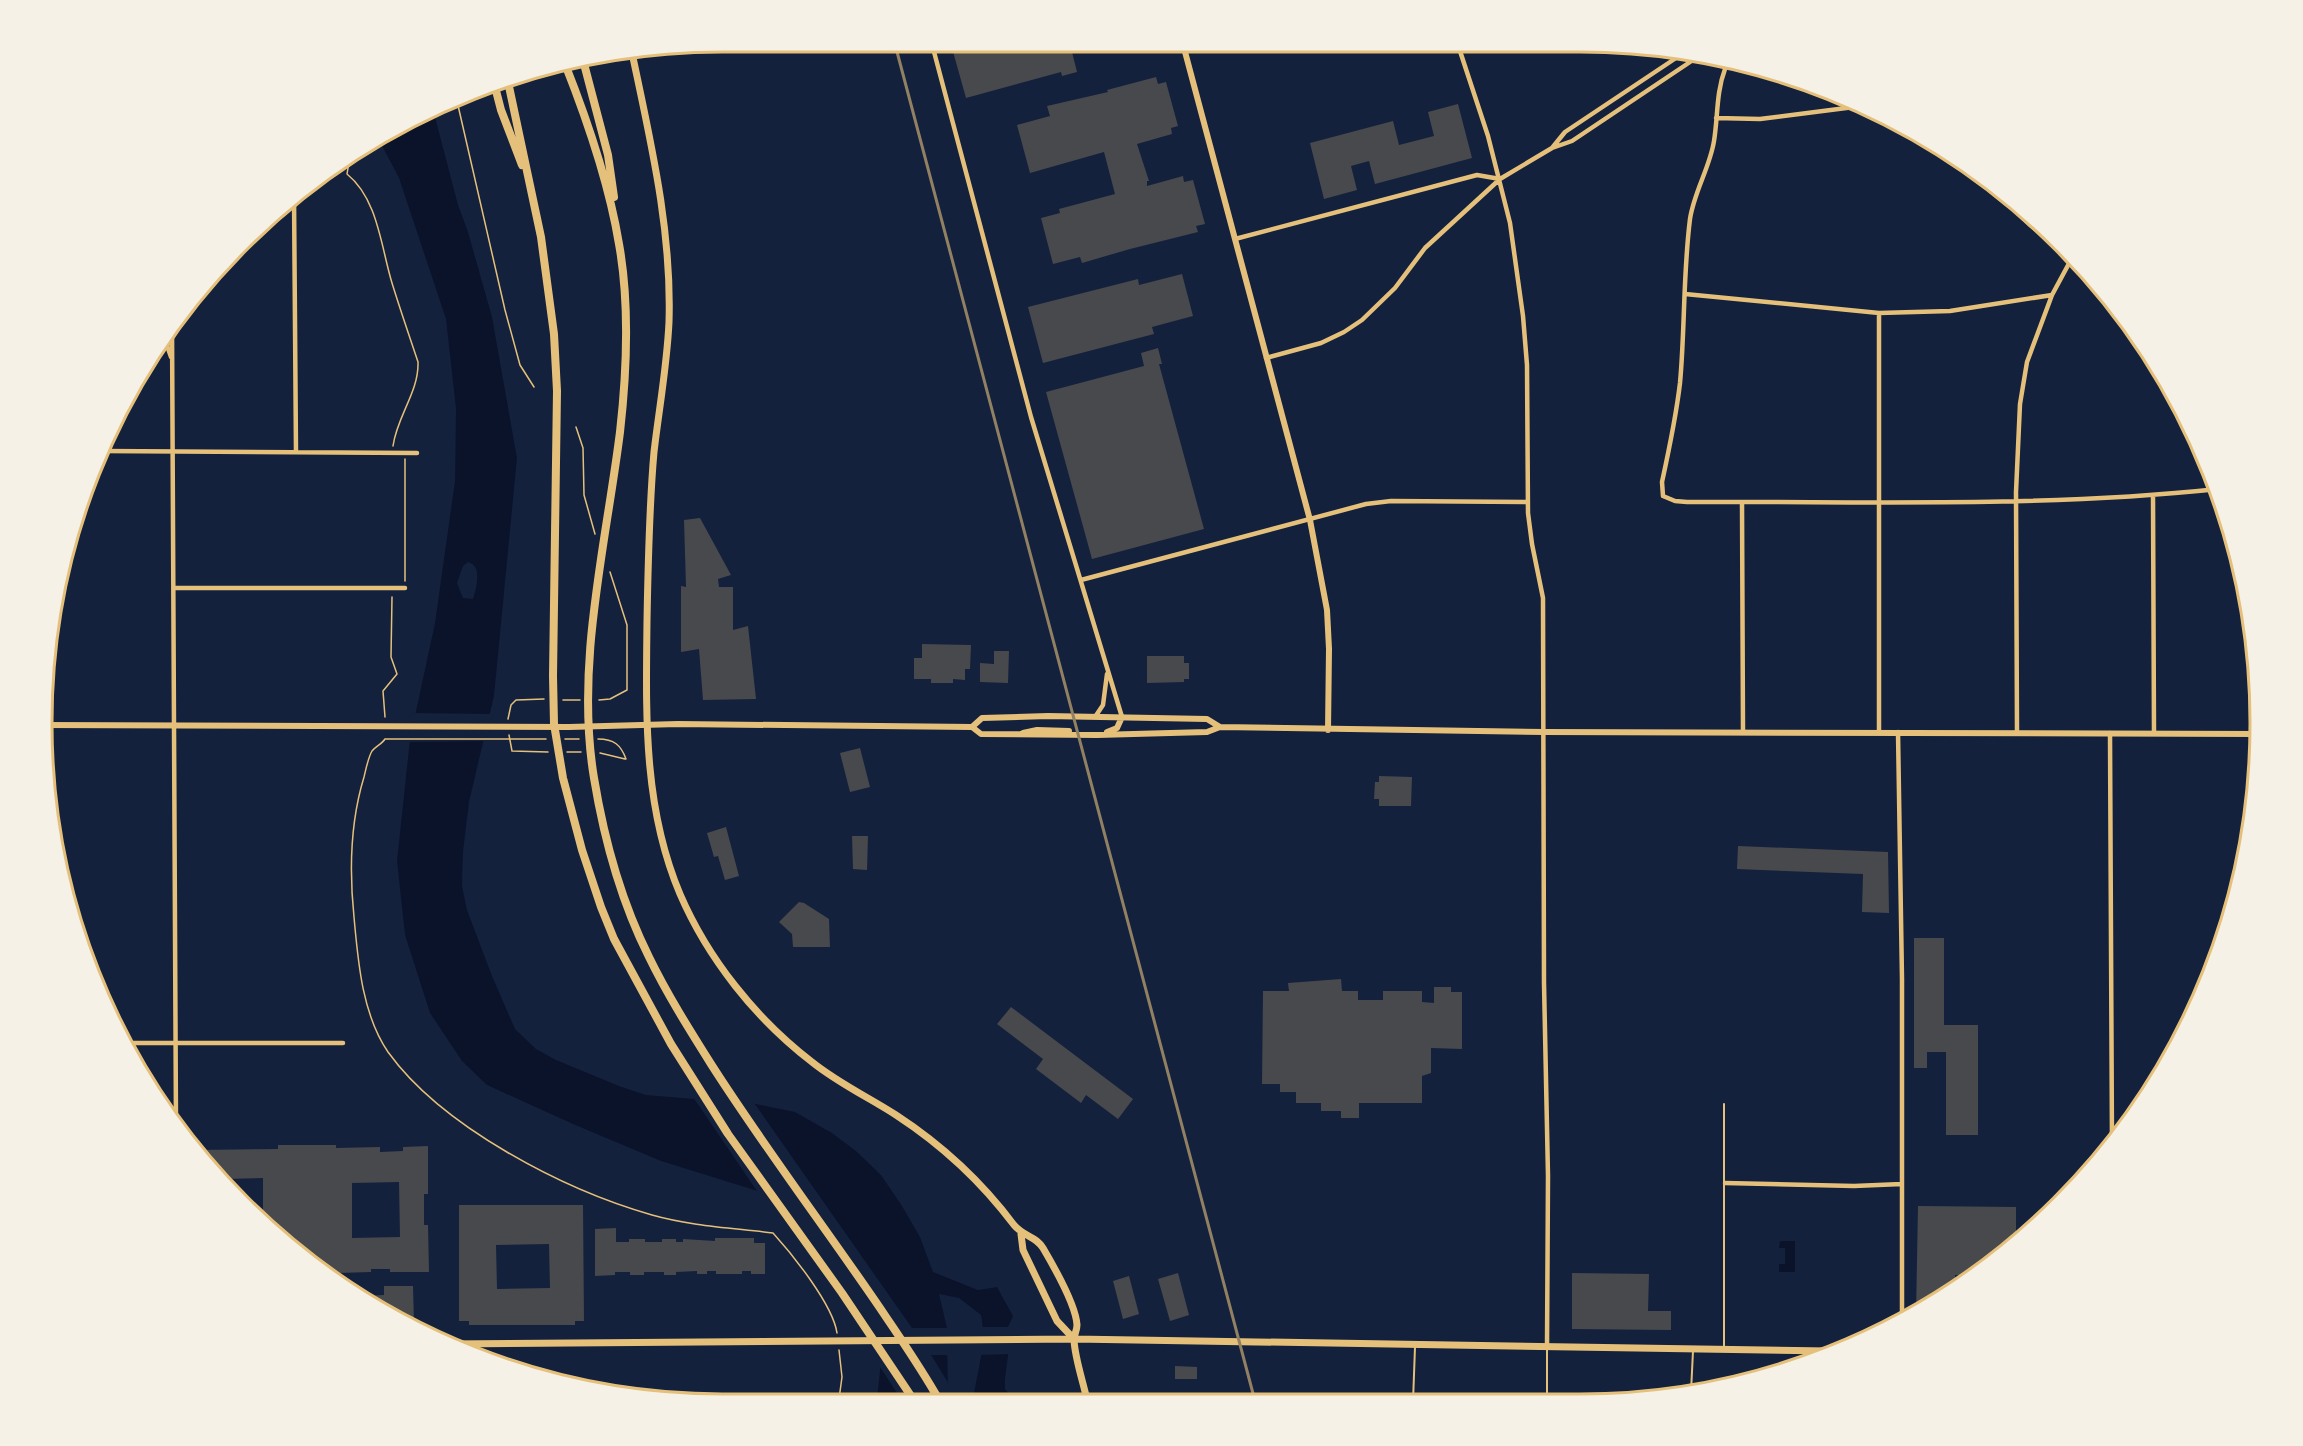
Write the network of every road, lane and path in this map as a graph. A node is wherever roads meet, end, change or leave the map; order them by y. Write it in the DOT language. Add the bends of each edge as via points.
graph roads {
  1 [pos="934,52"];
  2 [pos="1185,52"];
  3 [pos="1460,52"];
  4 [pos="633,58"];
  5 [pos="1674,59"];
  6 [pos="1691,62"];
  7 [pos="585,67"];
  8 [pos="1725,69"];
  9 [pos="567,71"];
  10 [pos="509,87"];
  11 [pos="496,92"];
  12 [pos="458,107"];
  13 [pos="1846,108"];
  14 [pos="1716,118"];
  15 [pos="1552,148"];
  16 [pos="348,166"];
  17 [pos="1500,179"];
  18 [pos="532,190"];
  19 [pos="294,208"];
  20 [pos="1235,239"];
  21 [pos="619,245"];
  22 [pos="2068,264"];
  23 [pos="1685,294"];
  24 [pos="2052,295"];
  25 [pos="1879,313"];
  26 [pos="172,341"];
  27 [pos="168,346"];
  28 [pos="172,358"];
  29 [pos="1266,358"];
  30 [pos="534,387"];
  31 [pos="111,451"];
  32 [pos="173,452"];
  33 [pos="296,452"];
  34 [pos="392,453"];
  35 [pos="417,453"];
  36 [pos="405,464"];
  37 [pos="2208,490"];
  38 [pos="2153,495"];
  39 [pos="1528,502"];
  40 [pos="1742,502"];
  41 [pos="1879,502"];
  42 [pos="2016,502"];
  43 [pos="1310,520"];
  44 [pos="1081,580"];
  45 [pos="174,588"];
  46 [pos="392,588"];
  47 [pos="405,588"];
  48 [pos="1107,674"];
  49 [pos="1095,717"];
  50 [pos="1122,717"];
  51 [pos="52,725"];
  52 [pos="175,725"];
  53 [pos="646,725"];
  54 [pos="385,726"];
  55 [pos="972,727"];
  56 [pos="1220,727"];
  57 [pos="1328,730"];
  58 [pos="1543,732"];
  59 [pos="1743,732"];
  60 [pos="1879,732"];
  61 [pos="1898,732"];
  62 [pos="2017,733"];
  63 [pos="2110,733"];
  64 [pos="2154,733"];
  65 [pos="2250,734"];
  66 [pos="1021,735"];
  67 [pos="537,739"];
  68 [pos="618,744"];
  69 [pos="627,759"];
  70 [pos="134,1043"];
  71 [pos="175,1043"];
  72 [pos="343,1043"];
  73 [pos="1724,1104"];
  74 [pos="176,1111"];
  75 [pos="2112,1131"];
  76 [pos="1725,1183"];
  77 [pos="1902,1184"];
  78 [pos="1021,1234"];
  79 [pos="810,1281"];
  80 [pos="1902,1311"];
  81 [pos="1074,1339"];
  82 [pos="471,1344"];
  83 [pos="1415,1345"];
  84 [pos="1548,1347"];
  85 [pos="1693,1348"];
  86 [pos="1724,1349"];
  87 [pos="1815,1351"];
  88 [pos="1691,1384"];
  89 [pos="910,1394"];
  90 [pos="935,1394"];
  91 [pos="1086,1394"];
  92 [pos="1413,1394"];
  93 [pos="1547,1394"];
  1 -- 44 [label="street" via="1030,417"];
  2 -- 20 [label="street"];
  3 -- 17 [label="street"];
  4 -- 53 [label="main road" via="661,193 669,296 650,504"];
  5 -- 15 [label="street" via="1565,132"];
  6 -- 15 [label="street" via="1572,141"];
  7 -- 21 [label="highway" via="608,155"];
  8 -- 14 [label="street"];
  9 -- 21 [label="highway" via="595,147"];
  10 -- 18 [label="highway"];
  11 -- 18 [label="highway"];
  12 -- 30 [label="path" via="505,310 520,365"];
  13 -- 14 [label="street" via="1760,119"];
  14 -- 23 [label="street" via="1714,142 1690,217"];
  15 -- 17 [label="street"];
  16 -- 34 [label="path" via="347,174 368,201 374,216 418,362 414,391 394,436"];
  17 -- 20 [label="street" via="1477,176"];
  17 -- 29 [label="street" via="1425,248 1395,288 1362,320 1321,343"];
  17 -- 39 [label="street" via="1523,316"];
  18 -- 89 [label="highway" via="549,288 557,391 554,724 582,850 600,907 628,968 683,1062 728,1134"];
  19 -- 33 [label="street"];
  20 -- 29 [label="street"];
  21 -- 90 [label="highway" via="625,300 620,431 588,677 594,777 609,848 627,907 649,958 710,1062"];
  22 -- 24 [label="street"];
  23 -- 25 [label="street"];
  23 -- 40 [label="street" via="1680,382 1662,496 1687,502"];
  24 -- 25 [label="street" via="1950,311"];
  24 -- 42 [label="street" via="2023,382"];
  25 -- 41 [label="street"];
  26 -- 28 [label="street"];
  27 -- 28 [label="street"];
  28 -- 32 [label="street"];
  29 -- 43 [label="street"];
  31 -- 32 [label="street"];
  32 -- 33 [label="street"];
  32 -- 45 [label="street"];
  33 -- 34 [label="street"];
  34 -- 35 [label="street"];
  36 -- 47 [label="path"];
  37 -- 38 [label="street"];
  38 -- 42 [label="street"];
  38 -- 64 [label="street"];
  39 -- 43 [label="street" via="1391,501"];
  39 -- 58 [label="street" via="1543,598"];
  40 -- 41 [label="street"];
  40 -- 59 [label="street"];
  41 -- 42 [label="street"];
  41 -- 60 [label="street"];
  42 -- 62 [label="street"];
  43 -- 44 [label="street"];
  43 -- 57 [label="street" via="1327,610"];
  44 -- 48 [label="street"];
  45 -- 46 [label="street"];
  45 -- 52 [label="street"];
  46 -- 47 [label="street"];
  46 -- 54 [label="path" via="391,657 397,674 382,694"];
  48 -- 49 [label="street" via="1103,705"];
  48 -- 50 [label="street"];
  49 -- 50 [label="street"];
  49 -- 55 [label="street" via="982,718"];
  50 -- 56 [label="street" via="1207,719"];
  50 -- 66 [label="street" via="1111,731 1037,730"];
  51 -- 52 [label="street"];
  52 -- 54 [label="street"];
  52 -- 71 [label="street"];
  53 -- 54 [label="street"];
  53 -- 55 [label="street"];
  53 -- 78 [label="main road" via="655,809 669,867 705,942 734,983 773,1029 813,1064 896,1115 948,1154 976,1179"];
  55 -- 66 [label="street" via="981,734"];
  56 -- 57 [label="street"];
  56 -- 66 [label="street" via="1168,735"];
  57 -- 58 [label="street"];
  58 -- 59 [label="street"];
  58 -- 84 [label="street"];
  59 -- 60 [label="street"];
  60 -- 61 [label="street"];
  61 -- 62 [label="street"];
  61 -- 77 [label="street"];
  62 -- 63 [label="street"];
  63 -- 64 [label="street"];
  63 -- 75 [label="street"];
  64 -- 65 [label="street"];
  67 -- 79 [label="path" via="385,739 371,754 357,798 350,844 351,894 361,979 374,1025 388,1051 436,1102 544,1173 652,1215 773,1233"];
  68 -- 69 [label="path"];
  70 -- 71 [label="street"];
  71 -- 72 [label="street"];
  71 -- 74 [label="street"];
  73 -- 76 [label="lane"];
  76 -- 77 [label="street"];
  76 -- 86 [label="lane"];
  77 -- 80 [label="street"];
  78 -- 81 [label="main road" via="1023,1250 1057,1322"];
  78 -- 81 [label="main road" via="1040,1242 1061,1282 1077,1325"];
  81 -- 82 [label="main road"];
  81 -- 83 [label="main road"];
  81 -- 91 [label="main road"];
  83 -- 84 [label="main road"];
  83 -- 92 [label="lane"];
  84 -- 85 [label="main road"];
  84 -- 93 [label="lane"];
  85 -- 86 [label="main road"];
  85 -- 88 [label="lane"];
  86 -- 87 [label="main road"];
}
